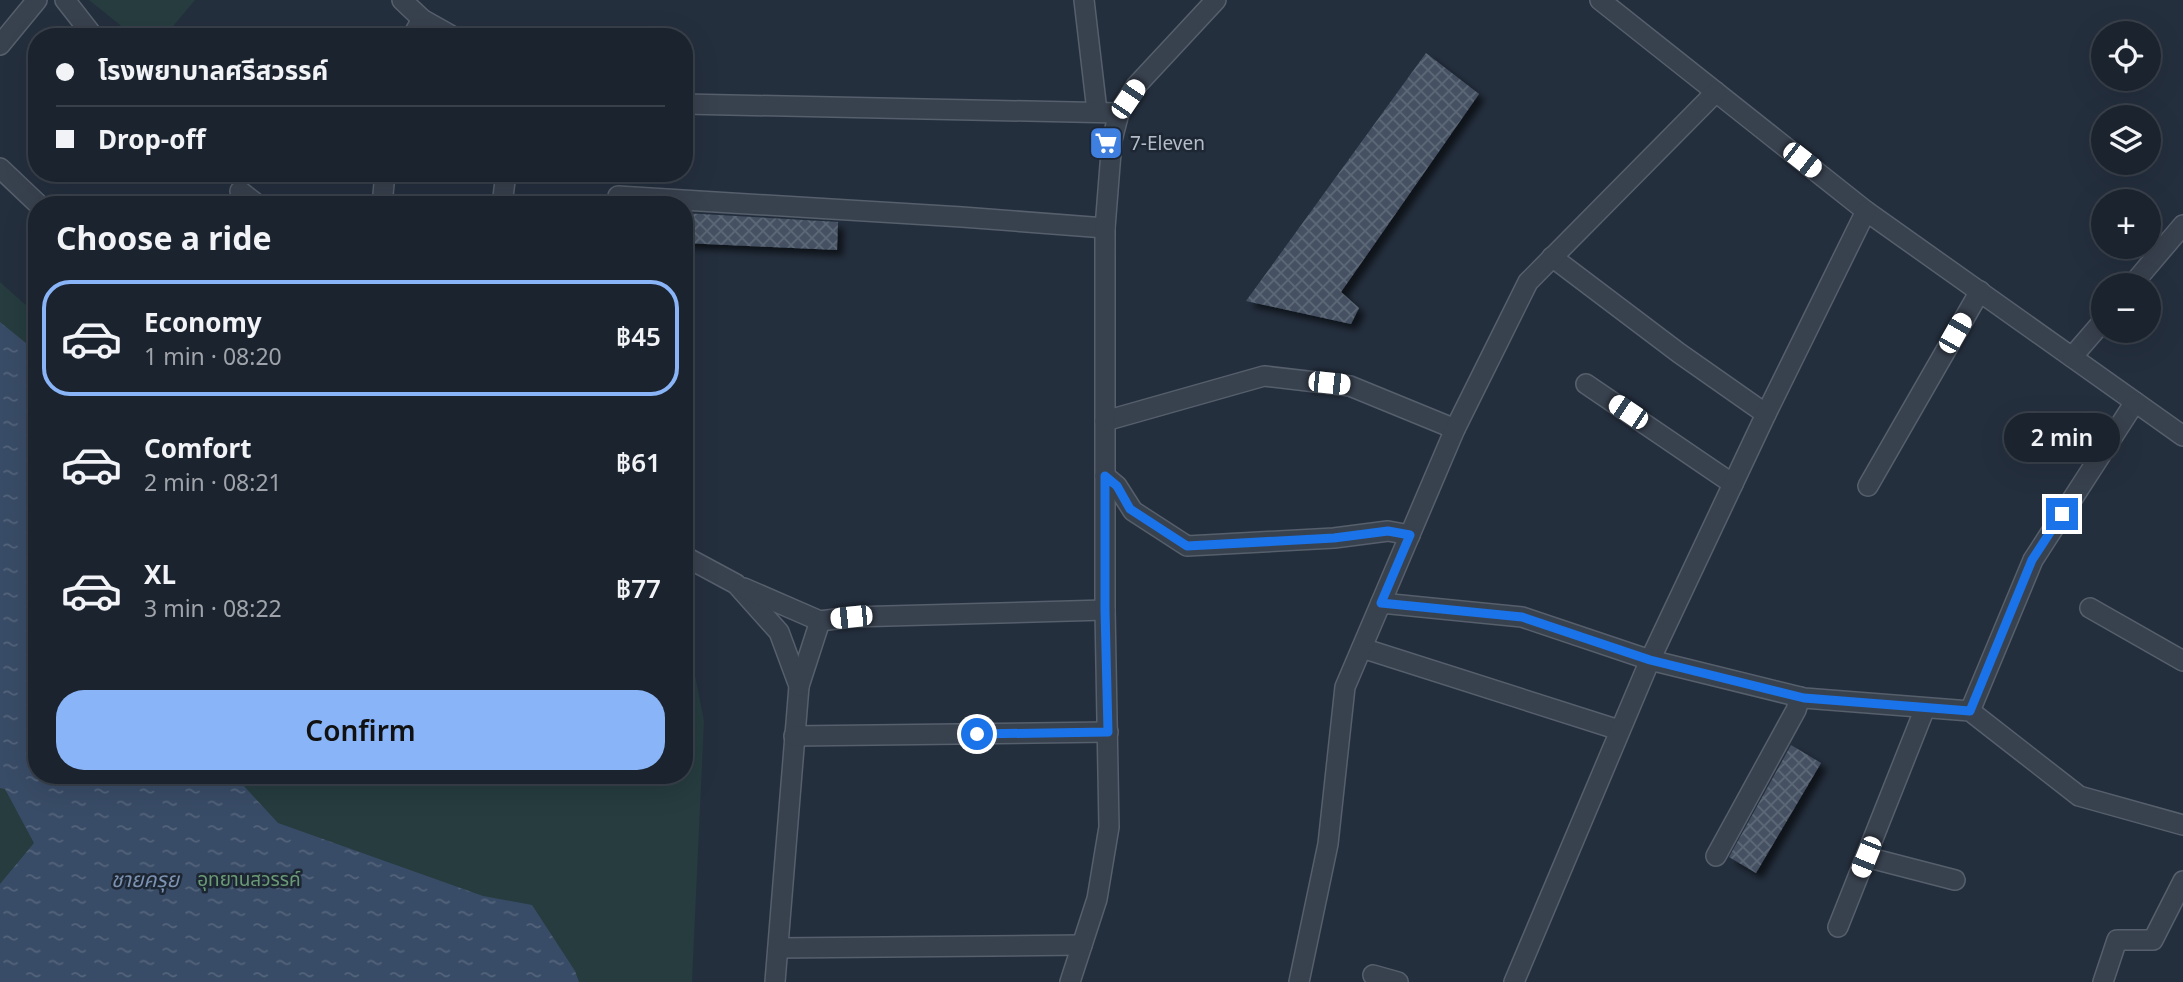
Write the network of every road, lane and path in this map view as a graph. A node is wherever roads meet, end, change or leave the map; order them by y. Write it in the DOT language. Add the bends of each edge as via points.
graph roads {
  1 [pos="37,0"];
  2 [pos="65,0"];
  3 [pos="402,0"];
  4 [pos="1084,0"];
  5 [pos="1216,0"];
  6 [pos="1600,0"];
  7 [pos="422,19"];
  8 [pos="87,28"];
  9 [pos="417,28"];
  10 [pos="438,28"];
  11 [pos="0,45"];
  12 [pos="1716,92"];
  13 [pos="693,104"];
  14 [pos="1097,111"];
  15 [pos="1119,113"];
  16 [pos="0,168"];
  17 [pos="240,191"];
  18 [pos="30,196"];
  19 [pos="246,196"];
  20 [pos="693,201"];
  21 [pos="1867,211"];
  22 [pos="2183,225"];
  23 [pos="1105,228"];
  24 [pos="1552,257"];
  25 [pos="2142,273"];
  26 [pos="1980,292"];
  27 [pos="2091,335"];
  28 [pos="2072,357"];
  29 [pos="1586,384"];
  30 [pos="2135,402"];
  31 [pos="1766,414"];
  32 [pos="1105,421"];
  33 [pos="1455,429"];
  34 [pos="2183,436"];
  35 [pos="1105,476"];
  36 [pos="1733,484"];
  37 [pos="1868,486"];
  38 [pos="1410,535"];
  39 [pos="693,561"];
  40 [pos="736,584"];
  41 [pos="1381,603"];
  42 [pos="2090,608"];
  43 [pos="1105,610"];
  44 [pos="820,621"];
  45 [pos="1362,648"];
  46 [pos="1650,660"];
  47 [pos="2183,661"];
  48 [pos="799,686"];
  49 [pos="1800,698"];
  50 [pos="1925,708"];
  51 [pos="1970,711"];
  52 [pos="1619,730"];
  53 [pos="1108,732"];
  54 [pos="794,736"];
  55 [pos="2183,825"];
  56 [pos="1716,856"];
  57 [pos="1866,857"];
  58 [pos="1955,880"];
  59 [pos="2183,881"];
  60 [pos="1838,926"];
  61 [pos="1082,945"];
  62 [pos="778,948"];
  63 [pos="1373,975"];
  64 [pos="775,982"];
  65 [pos="1070,982"];
  66 [pos="1299,982"];
  67 [pos="1398,982"];
  68 [pos="1514,982"];
  69 [pos="2103,982"];
  1 -- 11 [label="street"];
  2 -- 8 [label="street"];
  3 -- 7 [label="street"];
  4 -- 14 [label="street"];
  5 -- 15 [label="street" via="1136,86"];
  6 -- 12 [label="street"];
  7 -- 9 [label="street"];
  7 -- 10 [label="street"];
  12 -- 21 [label="street"];
  12 -- 24 [label="street"];
  13 -- 14 [label="street"];
  14 -- 15 [label="street"];
  15 -- 23 [label="street" via="1112,140"];
  16 -- 18 [label="street"];
  17 -- 19 [label="street"];
  20 -- 23 [label="street"];
  21 -- 26 [label="street"];
  21 -- 31 [label="street"];
  22 -- 25 [label="street"];
  23 -- 32 [label="street"];
  24 -- 31 [label="street"];
  24 -- 33 [label="street" via="1528,282"];
  26 -- 28 [label="street"];
  26 -- 37 [label="street"];
  27 -- 28 [label="street"];
  28 -- 30 [label="street"];
  29 -- 36 [label="street"];
  30 -- 34 [label="street"];
  30 -- 51 [label="street" via="2032,560"];
  31 -- 36 [label="street"];
  32 -- 33 [label="street" via="1264,376 1350,386"];
  32 -- 35 [label="street"];
  33 -- 38 [label="street"];
  35 -- 38 [label="street" via="1117,486 1130,509 1187,546 1388,531"];
  35 -- 43 [label="street"];
  36 -- 46 [label="street"];
  38 -- 41 [label="street"];
  39 -- 40 [label="street"];
  40 -- 44 [label="street"];
  40 -- 48 [label="street" via="779,632"];
  41 -- 45 [label="street"];
  41 -- 46 [label="street" via="1522,617"];
  42 -- 47 [label="street"];
  43 -- 44 [label="street"];
  43 -- 53 [label="street"];
  44 -- 48 [label="street"];
  45 -- 52 [label="street"];
  45 -- 66 [label="street" via="1345,687 1328,844"];
  46 -- 49 [label="street"];
  46 -- 52 [label="street"];
  48 -- 54 [label="street"];
  49 -- 50 [label="street"];
  49 -- 56 [label="street"];
  50 -- 51 [label="street"];
  50 -- 57 [label="street"];
  51 -- 55 [label="street" via="2079,796"];
  52 -- 68 [label="street"];
  53 -- 54 [label="street"];
  53 -- 61 [label="street" via="1109,827 1097,900"];
  54 -- 62 [label="street"];
  57 -- 58 [label="street"];
  57 -- 60 [label="street"];
  59 -- 69 [label="street" via="2153,940 2117,940"];
  61 -- 62 [label="street"];
  61 -- 65 [label="street"];
  62 -- 64 [label="street"];
  63 -- 67 [label="street"];
}
